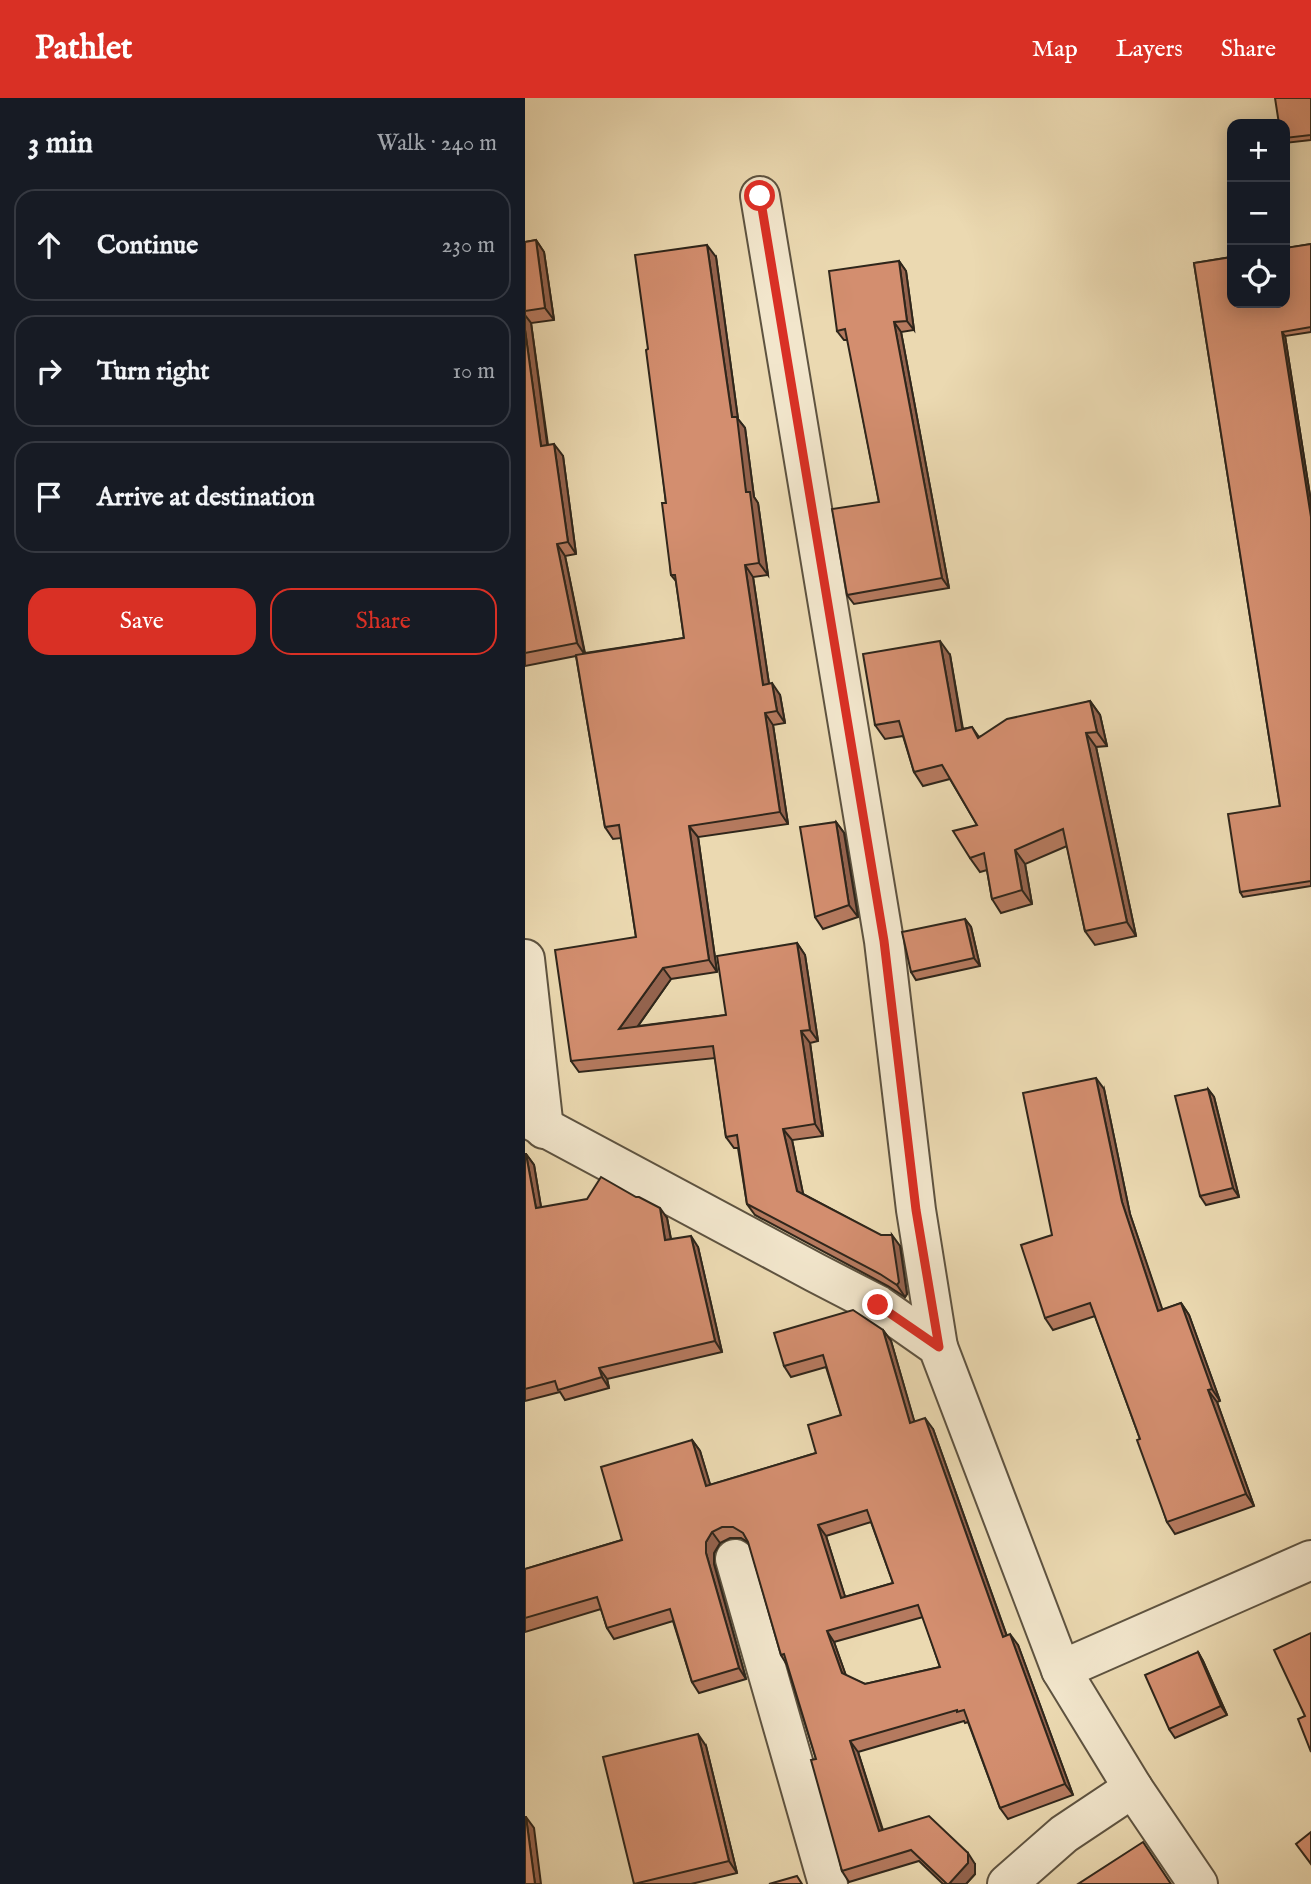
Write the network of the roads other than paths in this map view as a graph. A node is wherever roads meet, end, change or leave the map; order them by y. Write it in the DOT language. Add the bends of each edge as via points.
graph roads {
  1 [pos="760,196"];
  2 [pos="525,959"];
  3 [pos="535,1123"];
  4 [pos="939,1347"];
  5 [pos="735,1559"];
  6 [pos="1311,1560"];
  7 [pos="1061,1671"];
  8 [pos="1133,1788"];
  9 [pos="828,1884"];
  10 [pos="1007,1884"];
  11 [pos="1198,1884"];
  1 -- 4 [label="street" via="884,941 916,1210"];
  2 -- 3 [label="street"];
  3 -- 4 [label="street" via="878,1305"];
  4 -- 7 [label="street"];
  5 -- 9 [label="street"];
  6 -- 7 [label="street"];
  7 -- 8 [label="street"];
  8 -- 10 [label="street" via="1064,1834"];
  8 -- 11 [label="street"];
}
